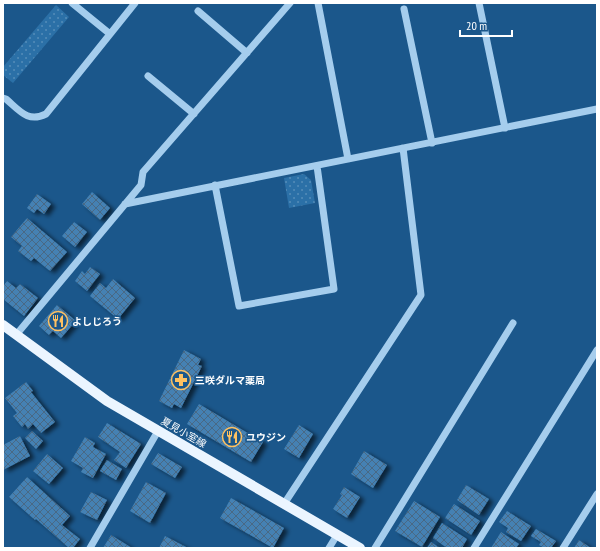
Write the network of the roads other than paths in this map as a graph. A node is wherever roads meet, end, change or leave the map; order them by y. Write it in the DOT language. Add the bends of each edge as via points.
graph roads {
  1 [pos="72,3"];
  2 [pos="135,3"];
  3 [pos="290,3"];
  4 [pos="318,3"];
  5 [pos="479,3"];
  6 [pos="404,9"];
  7 [pos="198,11"];
  8 [pos="110,34"];
  9 [pos="247,53"];
  10 [pos="148,76"];
  11 [pos="3,98"];
  12 [pos="597,109"];
  13 [pos="194,114"];
  14 [pos="505,128"];
  15 [pos="432,143"];
  16 [pos="403,148"];
  17 [pos="348,159"];
  18 [pos="317,166"];
  19 [pos="215,185"];
  20 [pos="125,204"];
  21 [pos="513,323"];
  22 [pos="4,327"];
  23 [pos="16,334"];
  24 [pos="597,350"];
  25 [pos="158,430"];
  26 [pos="597,494"];
  27 [pos="284,504"];
  28 [pos="337,535"];
  29 [pos="90,548"];
  30 [pos="329,548"];
  31 [pos="360,548"];
  32 [pos="375,548"];
  33 [pos="474,548"];
  34 [pos="563,548"];
  1 -- 8 [label="street"];
  2 -- 8 [label="street"];
  3 -- 9 [label="street"];
  4 -- 17 [label="street"];
  5 -- 14 [label="street"];
  6 -- 15 [label="street"];
  7 -- 9 [label="street"];
  8 -- 11 [label="street" via="46,114 31,118"];
  9 -- 13 [label="street"];
  10 -- 13 [label="street"];
  12 -- 14 [label="street"];
  13 -- 20 [label="street" via="143,172 141,185"];
  14 -- 15 [label="street"];
  15 -- 16 [label="street"];
  16 -- 17 [label="street"];
  16 -- 27 [label="street" via="422,295"];
  17 -- 18 [label="street"];
  18 -- 19 [label="street"];
  18 -- 19 [label="street" via="334,289 239,306"];
  19 -- 20 [label="street"];
  20 -- 23 [label="street"];
  21 -- 32 [label="street"];
  22 -- 23 [label="main road, 夏見小室線"];
  23 -- 25 [label="main road, 夏見小室線" via="107,401"];
  24 -- 33 [label="street"];
  25 -- 27 [label="main road, 夏見小室線"];
  25 -- 29 [label="street"];
  26 -- 34 [label="street"];
  27 -- 28 [label="main road, 夏見小室線"];
  28 -- 30 [label="street"];
  28 -- 31 [label="main road, 夏見小室線"];
}
